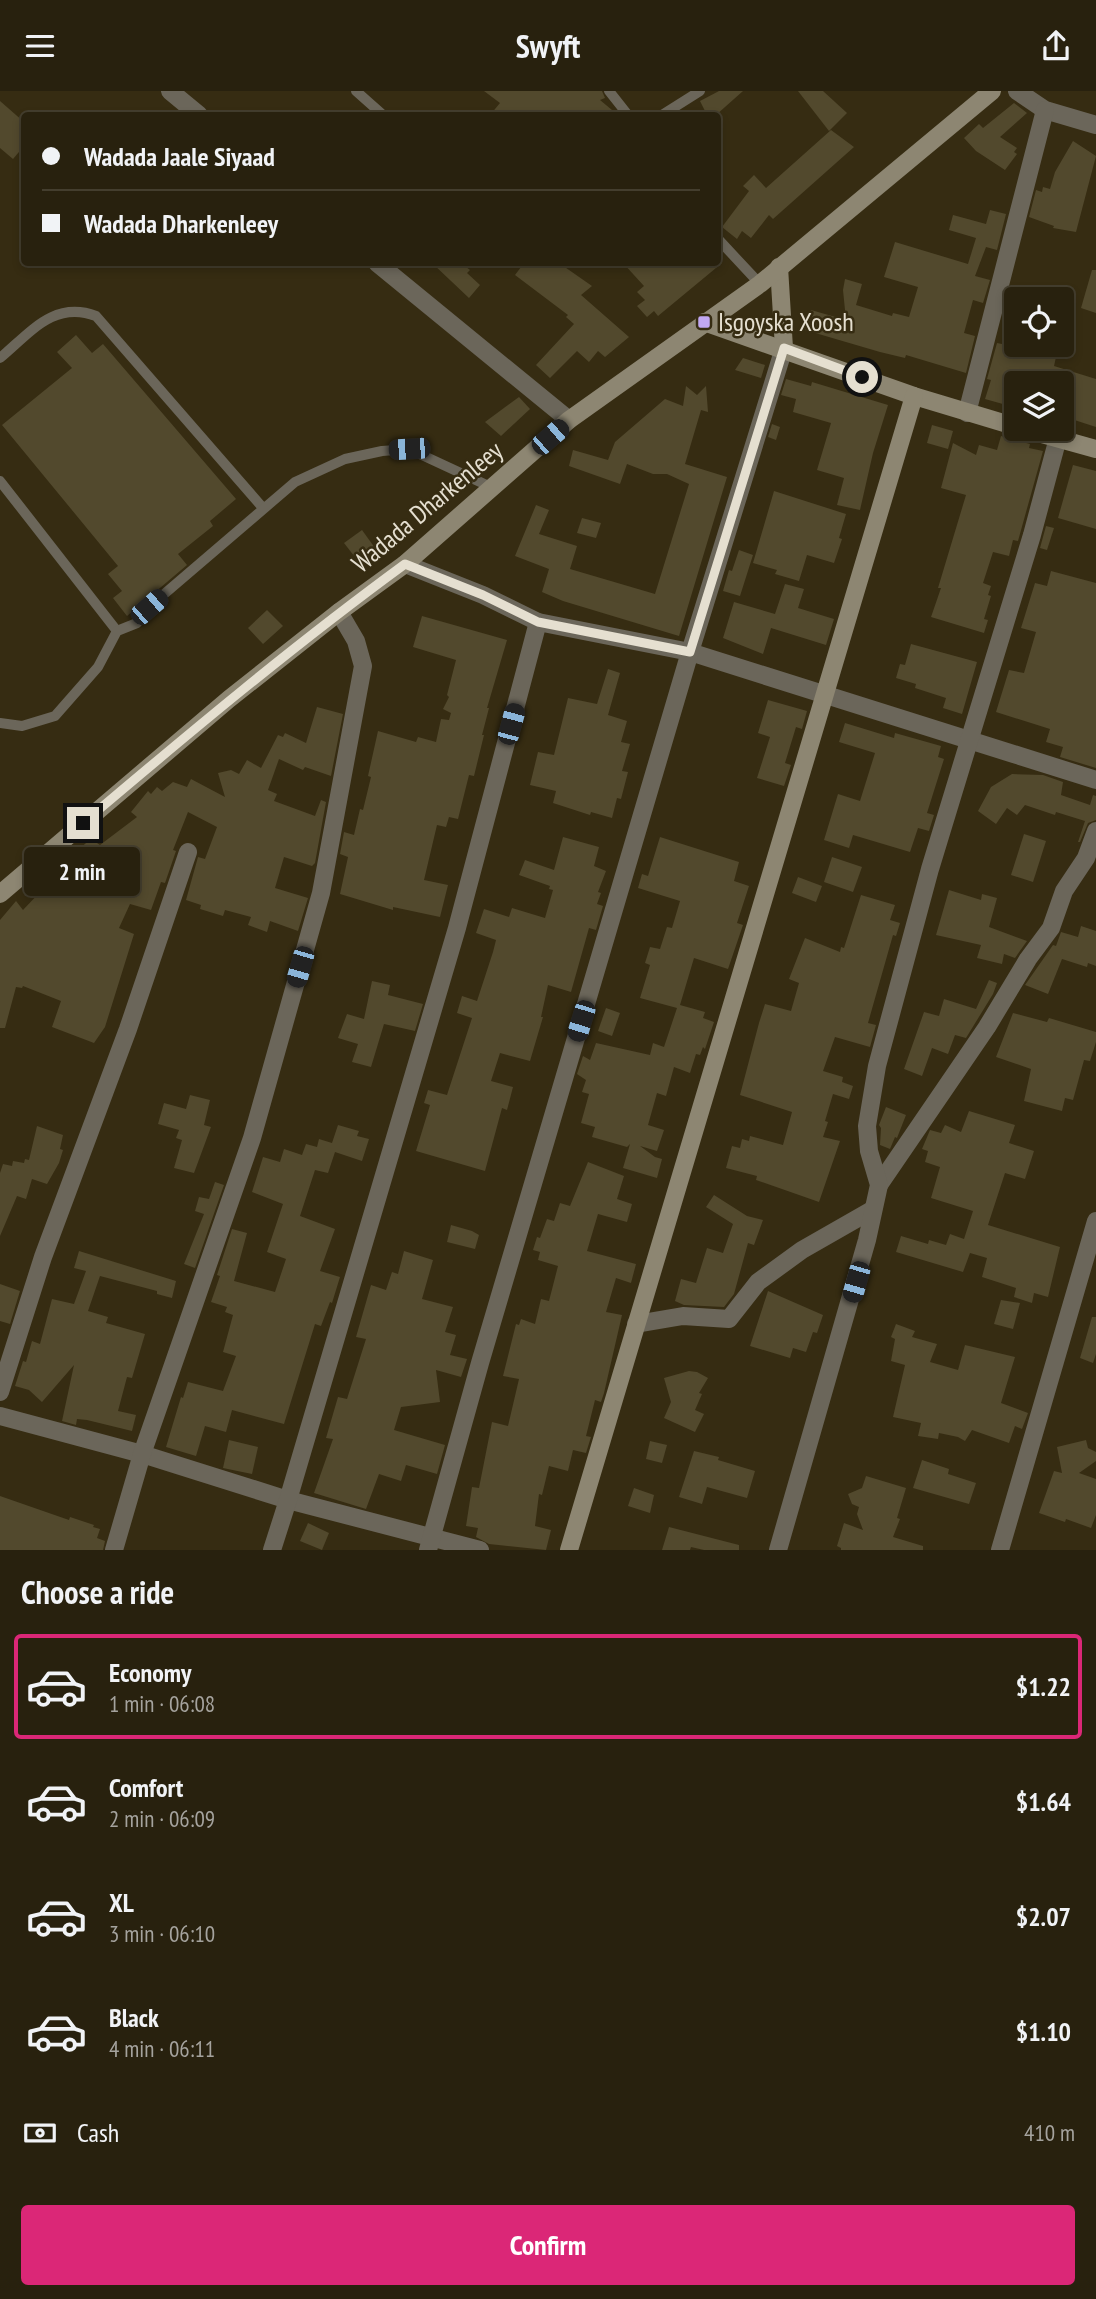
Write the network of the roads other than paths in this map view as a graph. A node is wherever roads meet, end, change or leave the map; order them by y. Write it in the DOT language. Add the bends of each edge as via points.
graph roads {
  1 [pos="170,91"];
  2 [pos="356,91"];
  3 [pos="609,91"];
  4 [pos="700,91"];
  5 [pos="992,91"];
  6 [pos="1017,91"];
  7 [pos="1045,110"];
  8 [pos="195,112"];
  9 [pos="380,112"];
  10 [pos="626,112"];
  11 [pos="667,112"];
  12 [pos="1096,125"];
  13 [pos="721,242"];
  14 [pos="381,266"];
  15 [pos="779,267"];
  16 [pos="760,284"];
  17 [pos="704,322"];
  18 [pos="784,348"];
  19 [pos="0,358"];
  20 [pos="914,396"];
  21 [pos="967,413"];
  22 [pos="569,420"];
  23 [pos="1004,423"];
  24 [pos="1057,441"];
  25 [pos="1068,441"];
  26 [pos="1096,449"];
  27 [pos="0,481"];
  28 [pos="493,488"];
  29 [pos="263,508"];
  30 [pos="405,564"];
  31 [pos="339,613"];
  32 [pos="538,622"];
  33 [pos="117,631"];
  34 [pos="690,652"];
  35 [pos="824,695"];
  36 [pos="0,723"];
  37 [pos="970,738"];
  38 [pos="1096,780"];
  39 [pos="1096,831"];
  40 [pos="188,852"];
  41 [pos="0,894"];
  42 [pos="879,1185"];
  43 [pos="872,1210"];
  44 [pos="1096,1221"];
  45 [pos="636,1324"];
  46 [pos="0,1392"];
  47 [pos="0,1416"];
  48 [pos="142,1454"];
  49 [pos="288,1500"];
  50 [pos="430,1544"];
  51 [pos="114,1550"];
  52 [pos="272,1550"];
  53 [pos="480,1550"];
  54 [pos="569,1550"];
  55 [pos="778,1550"];
  56 [pos="1000,1550"];
  1 -- 8 [label="street"];
  2 -- 9 [label="lane"];
  3 -- 10 [label="lane"];
  4 -- 11 [label="lane"];
  5 -- 15 [label="main road, Wadada Dharkenleey"];
  6 -- 7 [label="street"];
  7 -- 12 [label="street"];
  7 -- 21 [label="street"];
  13 -- 16 [label="lane"];
  14 -- 22 [label="street"];
  15 -- 16 [label="main road, Wadada Dharkenleey"];
  15 -- 18 [label="main road"];
  16 -- 17 [label="main road, Wadada Dharkenleey"];
  17 -- 18 [label="main road"];
  17 -- 22 [label="main road, Wadada Dharkenleey"];
  18 -- 20 [label="main road"];
  18 -- 34 [label="street"];
  19 -- 29 [label="lane" via="50,316 82,311 96,316"];
  20 -- 21 [label="main road"];
  20 -- 35 [label="main road"];
  21 -- 23 [label="main road"];
  22 -- 28 [label="main road, Wadada Dharkenleey"];
  24 -- 37 [label="street"];
  25 -- 26 [label="main road"];
  27 -- 33 [label="lane"];
  28 -- 29 [label="lane" via="409,449 382,451 313,472"];
  28 -- 30 [label="main road, Wadada Dharkenleey"];
  29 -- 33 [label="lane" via="149,607 137,623"];
  30 -- 31 [label="main road, Wadada Dharkenleey"];
  30 -- 32 [label="street"];
  31 -- 41 [label="main road, Wadada Dharkenleey" via="229,699"];
  31 -- 48 [label="street" via="356,641 363,666 321,893 252,1139"];
  32 -- 34 [label="street"];
  32 -- 49 [label="street" via="457,928"];
  33 -- 36 [label="lane" via="98,667 55,716 22,726"];
  34 -- 35 [label="street"];
  34 -- 50 [label="street"];
  35 -- 37 [label="street"];
  35 -- 45 [label="main road"];
  37 -- 38 [label="street"];
  37 -- 42 [label="street" via="873,1087 867,1126"];
  39 -- 42 [label="street" via="1086,858 1064,891 1051,928"];
  40 -- 46 [label="street" via="43,1257"];
  42 -- 43 [label="street"];
  43 -- 45 [label="street" via="758,1282 729,1319 683,1316"];
  43 -- 55 [label="street"];
  44 -- 56 [label="street"];
  45 -- 54 [label="main road"];
  47 -- 48 [label="street"];
  48 -- 49 [label="street"];
  48 -- 51 [label="street"];
  49 -- 50 [label="street"];
  49 -- 52 [label="street"];
  50 -- 53 [label="street"];
}
